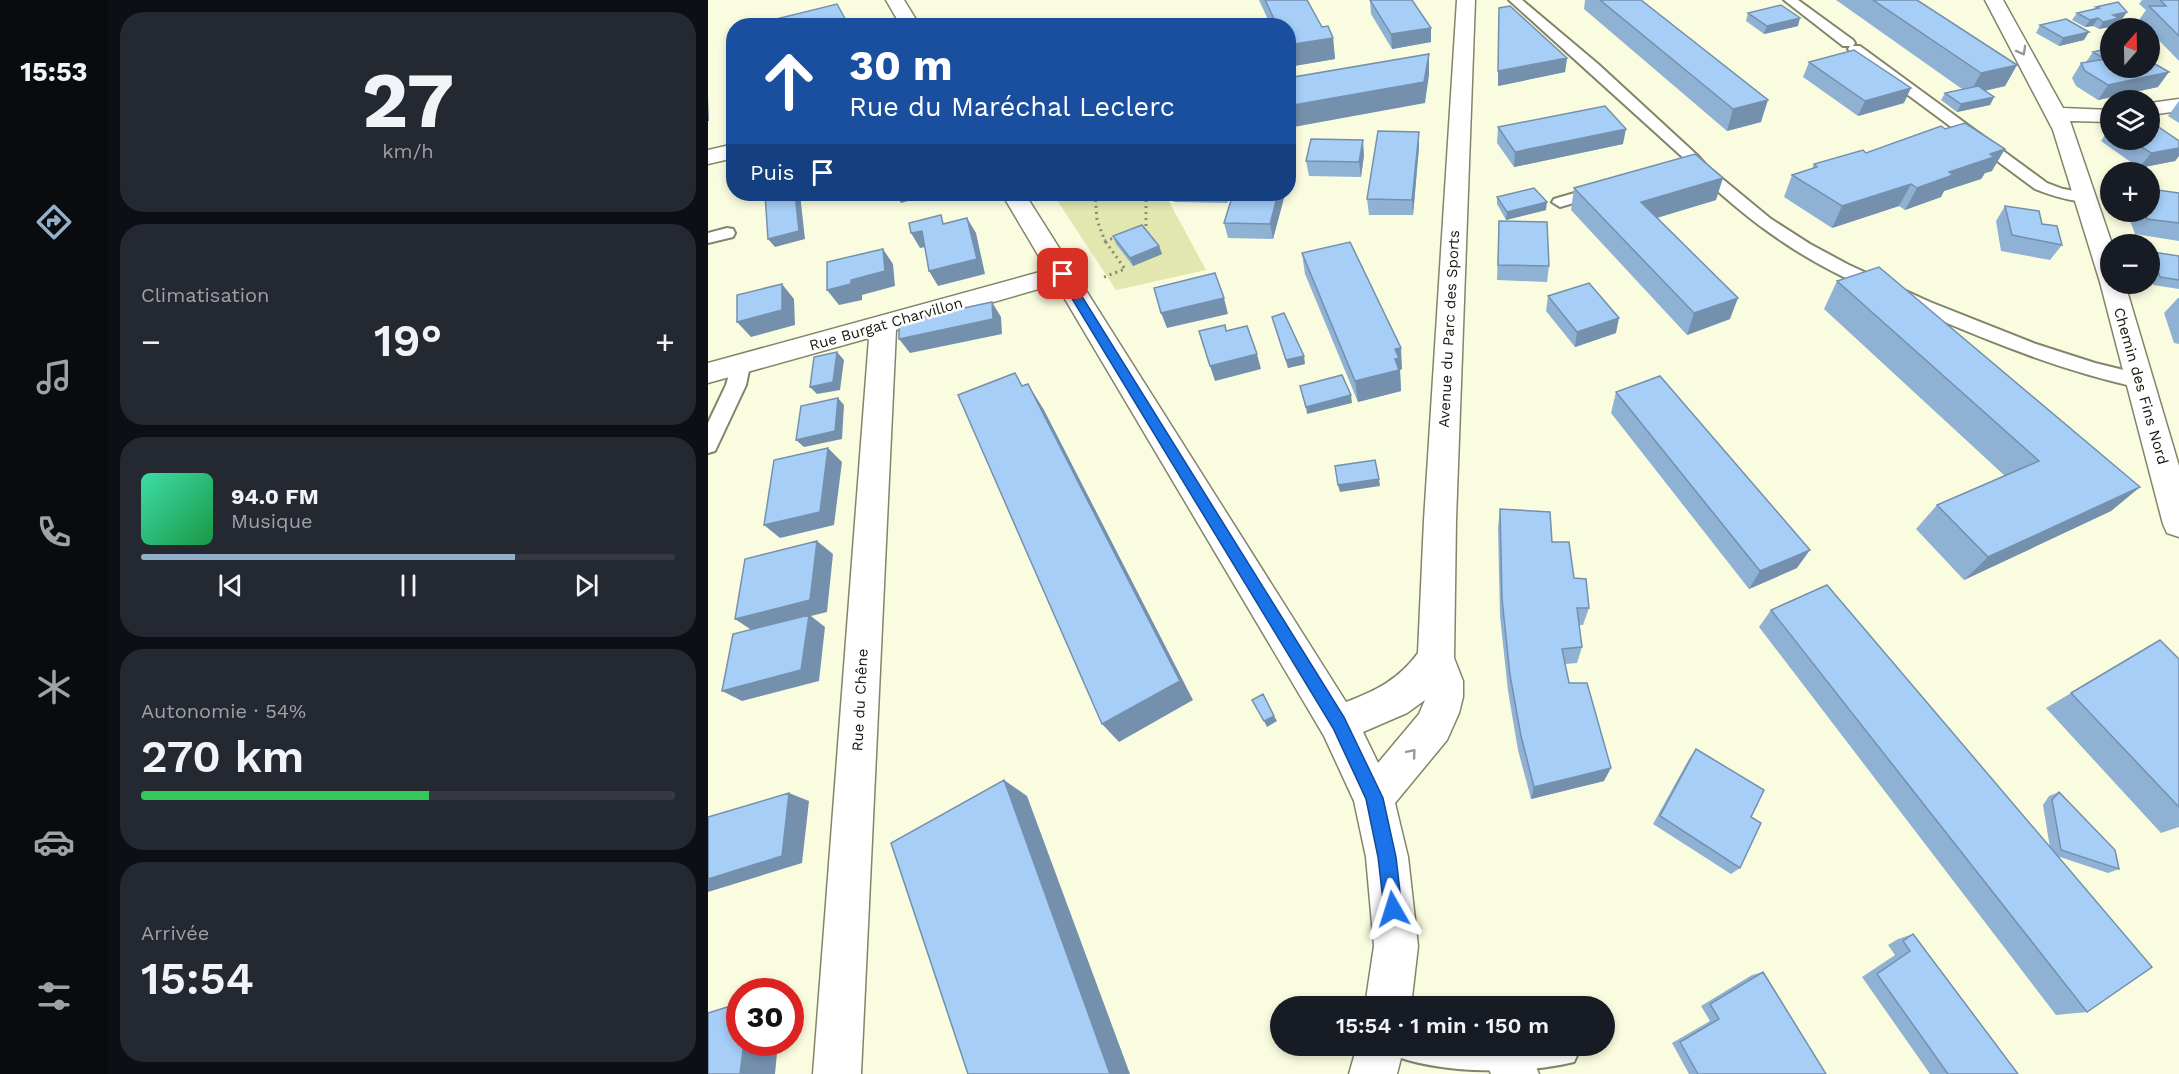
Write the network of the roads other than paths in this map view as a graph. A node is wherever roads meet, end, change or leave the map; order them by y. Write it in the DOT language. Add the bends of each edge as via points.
graph roads {
  1 [pos="895,0"];
  2 [pos="1466,0"];
  3 [pos="1515,0"];
  4 [pos="1790,0"];
  5 [pos="1994,0"];
  6 [pos="905,18"];
  7 [pos="2179,105"];
  8 [pos="2160,108"];
  9 [pos="2057,114"];
  10 [pos="2100,117"];
  11 [pos="726,153"];
  12 [pos="708,157"];
  13 [pos="1676,167"];
  14 [pos="1702,170"];
  15 [pos="1623,183"];
  16 [pos="2087,197"];
  17 [pos="1018,201"];
  18 [pos="1560,202"];
  19 [pos="727,233"];
  20 [pos="708,238"];
  21 [pos="2100,243"];
  22 [pos="1068,282"];
  23 [pos="2115,294"];
  24 [pos="883,326"];
  25 [pos="740,364"];
  26 [pos="708,373"];
  27 [pos="2141,381"];
  28 [pos="708,445"];
  29 [pos="2179,524"];
  30 [pos="1436,658"];
  31 [pos="1338,723"];
  32 [pos="1374,798"];
  33 [pos="1389,996"];
  34 [pos="1378,1056"];
  35 [pos="1461,1056"];
  36 [pos="1542,1056"];
  37 [pos="1512,1066"];
  38 [pos="837,1074"];
  39 [pos="1373,1074"];
  1 -- 6 [label="street"];
  2 -- 30 [label="street, Avenue du Parc des Sports"];
  3 -- 14 [label="lane"];
  4 -- 16 [label="lane" via="2041,186"];
  5 -- 9 [label="street, one-way"];
  7 -- 8 [label="street"];
  9 -- 10 [label="street"];
  9 -- 16 [label="street"];
  11 -- 12 [label="street"];
  13 -- 14 [label="lane"];
  14 -- 27 [label="lane" via="1779,232 1854,274 2034,351 2097,372"];
  15 -- 18 [label="lane"];
  16 -- 21 [label="street"];
  17 -- 22 [label="street"];
  19 -- 20 [label="lane"];
  22 -- 24 [label="street, Rue Burgat Charvillon"];
  22 -- 31 [label="street"];
  23 -- 27 [label="street, Chemin des Fins Nord"];
  24 -- 25 [label="street, Rue Burgat Charvillon"];
  24 -- 38 [label="street, Rue du Chêne"];
  25 -- 26 [label="street, Rue Burgat Charvillon"];
  25 -- 28 [label="lane" via="736,385"];
  27 -- 29 [label="street, Chemin des Fins Nord"];
  30 -- 31 [label="street" via="1405,695"];
  32 -- 30 [label="street, Avenue du Parc des Sports, one-way" via="1440,713 1444,681"];
  31 -- 32 [label="street"];
  32 -- 33 [label="street" via="1387,857 1396,946"];
  34 -- 39 [label="street"];
  35 -- 37 [label="lane"];
  36 -- 37 [label="lane"];
}
